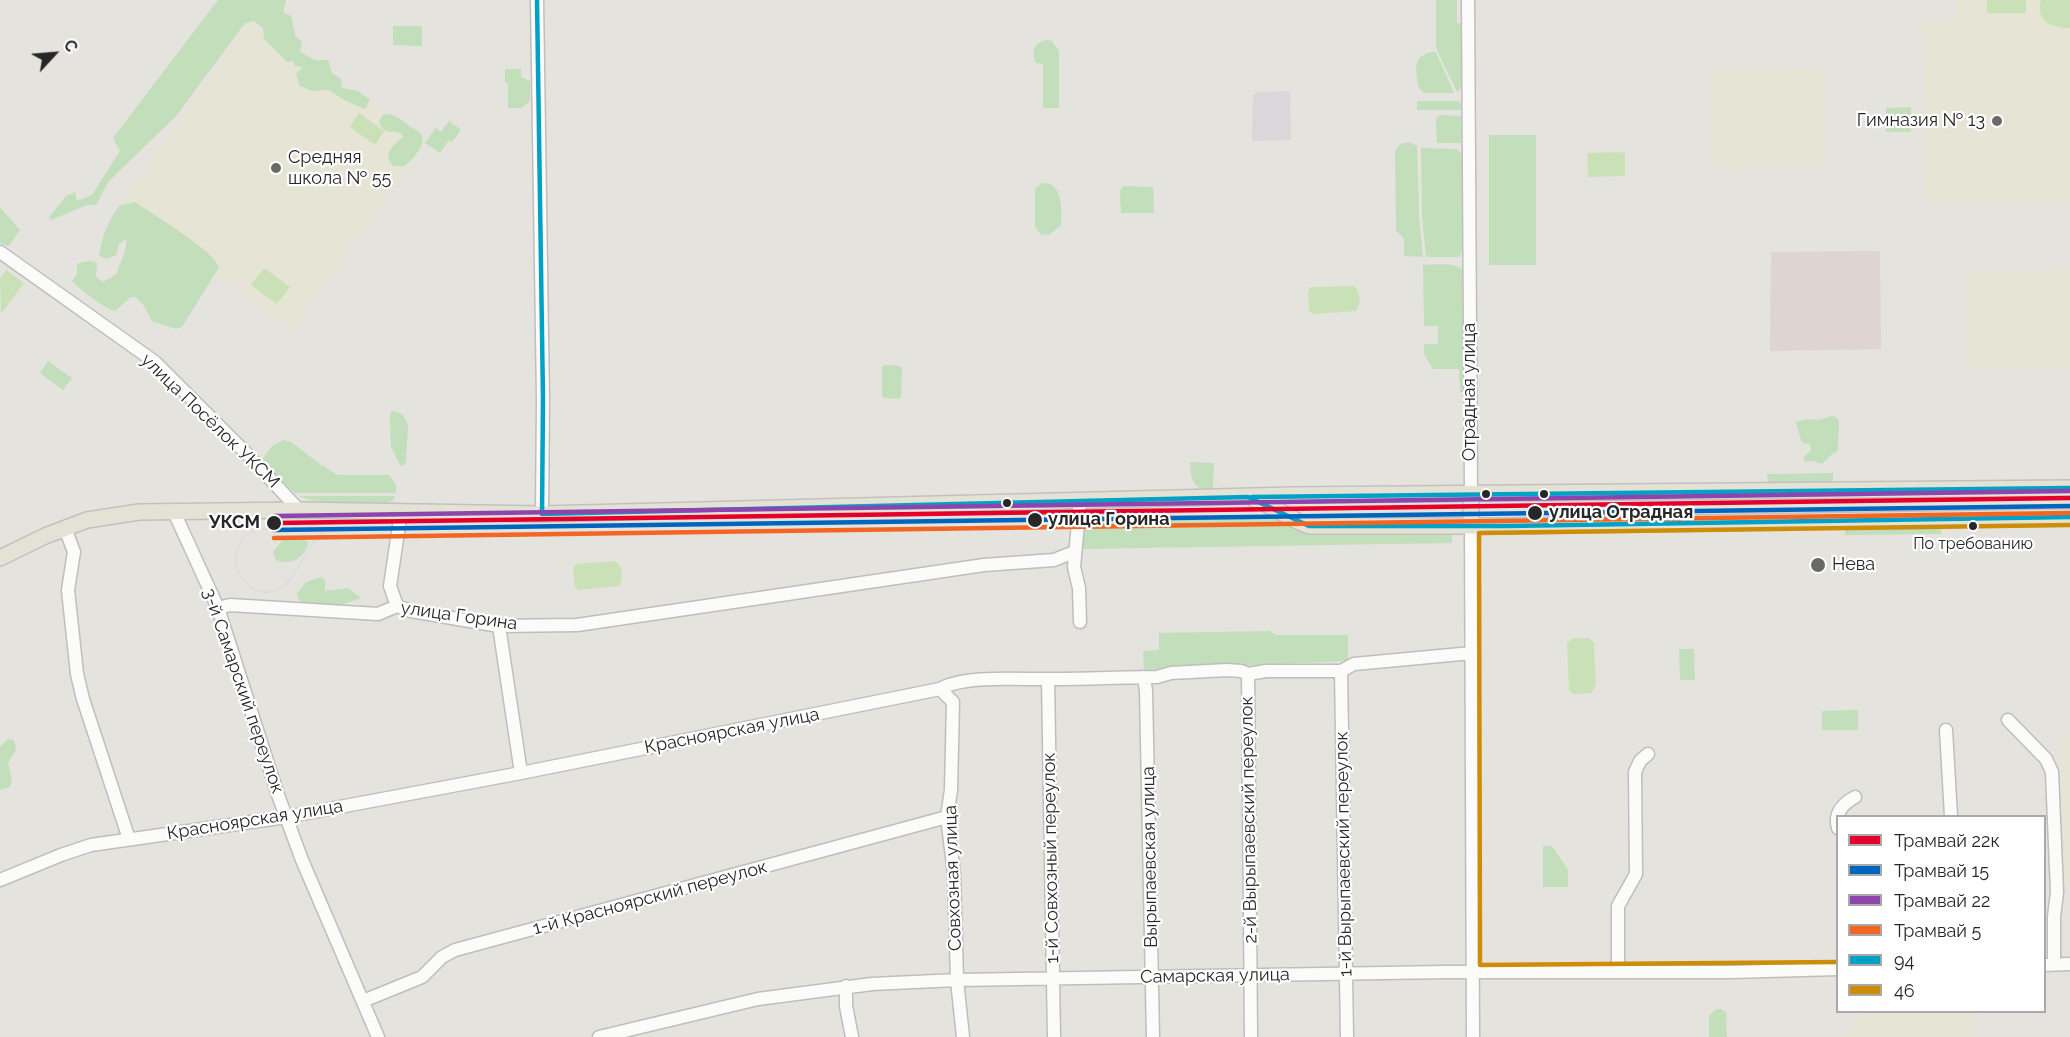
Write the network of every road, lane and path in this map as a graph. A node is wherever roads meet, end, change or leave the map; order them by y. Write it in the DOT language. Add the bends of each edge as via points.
graph roads {
  1 [pos="537,0"];
  2 [pos="1468,0"];
  3 [pos="0,252"];
  4 [pos="2070,488"];
  5 [pos="1471,494"];
  6 [pos="1248,497"];
  7 [pos="1080,501"];
  8 [pos="299,510"];
  9 [pos="401,512"];
  10 [pos="174,513"];
  11 [pos="542,514"];
  12 [pos="2070,517"];
  13 [pos="1471,526"];
  14 [pos="65,528"];
  15 [pos="1074,552"];
  16 [pos="0,558"];
  17 [pos="397,606"];
  18 [pos="218,608"];
  19 [pos="1080,622"];
  20 [pos="499,626"];
  21 [pos="1472,653"];
  22 [pos="1341,671"];
  23 [pos="1248,674"];
  24 [pos="1144,677"];
  25 [pos="1048,679"];
  26 [pos="967,682"];
  27 [pos="940,689"];
  28 [pos="953,702"];
  29 [pos="2008,720"];
  30 [pos="1946,730"];
  31 [pos="1648,754"];
  32 [pos="521,773"];
  33 [pos="1855,797"];
  34 [pos="1838,815"];
  35 [pos="1951,815"];
  36 [pos="286,817"];
  37 [pos="947,817"];
  38 [pos="129,839"];
  39 [pos="0,880"];
  40 [pos="2070,964"];
  41 [pos="2049,965"];
  42 [pos="1836,969"];
  43 [pos="1618,972"];
  44 [pos="1473,973"];
  45 [pos="1346,974"];
  46 [pos="1251,975"];
  47 [pos="1152,977"];
  48 [pos="1053,979"];
  49 [pos="957,980"];
  50 [pos="846,986"];
  51 [pos="363,1001"];
  52 [pos="633,1033"];
  53 [pos="378,1037"];
  54 [pos="598,1037"];
  55 [pos="852,1037"];
  56 [pos="963,1037"];
  57 [pos="1054,1037"];
  58 [pos="1153,1037"];
  59 [pos="1251,1037"];
  60 [pos="1347,1037"];
  61 [pos="1473,1037"];
  1 -- 11 [label="street"];
  2 -- 5 [label="street, Отрадная улица"];
  3 -- 8 [label="street, улица Посёлок УКСМ" via="155,362"];
  4 -- 5 [label="main road"];
  5 -- 6 [label="main road"];
  5 -- 13 [label="main road, Отрадная улица"];
  6 -- 7 [label="main road"];
  6 -- 13 [label="main road" via="1309,526"];
  7 -- 11 [label="main road"];
  7 -- 15 [label="street"];
  8 -- 9 [label="main road"];
  8 -- 10 [label="main road"];
  9 -- 11 [label="main road"];
  9 -- 17 [label="street" via="390,586"];
  10 -- 14 [label="main road" via="111,515"];
  10 -- 18 [label="street, 3-й Самарский переулок"];
  12 -- 13 [label="main road"];
  13 -- 21 [label="street, Отрадная улица"];
  14 -- 16 [label="main road"];
  14 -- 38 [label="street" via="74,552 68,590 77,674"];
  15 -- 19 [label="street"];
  15 -- 20 [label="street, улица Горина" via="1054,560 984,565 577,625"];
  17 -- 18 [label="street, улица Горина" via="378,614 230,605"];
  17 -- 20 [label="street, улица Горина"];
  18 -- 36 [label="street, 3-й Самарский переулок"];
  20 -- 32 [label="street"];
  21 -- 22 [label="street, Красноярская улица" via="1383,660 1354,664"];
  21 -- 44 [label="street, Отрадная улица"];
  22 -- 23 [label="street, Красноярская улица"];
  22 -- 45 [label="street, 1-й Вырыпаевский переулок"];
  23 -- 24 [label="street, Красноярская улица" via="1233,670"];
  23 -- 46 [label="street, 2-й Вырыпаевский переулок"];
  24 -- 25 [label="street, Красноярская улица"];
  24 -- 47 [label="street, Вырыпаевская улица"];
  25 -- 26 [label="street, Красноярская улица"];
  25 -- 48 [label="street, 1-й Совхозный переулок"];
  26 -- 27 [label="street, Красноярская улица"];
  26 -- 28 [label="street"];
  27 -- 28 [label="street"];
  27 -- 32 [label="street, Красноярская улица"];
  28 -- 37 [label="street, Совхозная улица"];
  29 -- 41 [label="street" via="2046,759 2052,772 2057,892"];
  30 -- 35 [label="street"];
  31 -- 43 [label="street" via="1635,772 1636,874 1618,906"];
  32 -- 36 [label="street, Красноярская улица"];
  33 -- 34 [label="street" via="1841,806"];
  36 -- 38 [label="street, Красноярская улица"];
  36 -- 51 [label="street, 3-й Самарский переулок"];
  37 -- 49 [label="street, Совхозная улица" via="954,873"];
  37 -- 51 [label="street, 1-й Красноярский переулок" via="455,950 422,977"];
  38 -- 39 [label="street, Красноярская улица" via="76,849"];
  40 -- 41 [label="street"];
  42 -- 43 [label="street, Самарская улица"];
  43 -- 44 [label="street, Самарская улица"];
  44 -- 45 [label="street, Самарская улица"];
  44 -- 61 [label="street, Отрадная улица"];
  45 -- 46 [label="street, Самарская улица"];
  45 -- 60 [label="street, 1-й Вырыпаевский переулок"];
  46 -- 47 [label="street, Самарская улица"];
  46 -- 59 [label="street, 2-й Вырыпаевский переулок"];
  47 -- 48 [label="street, Самарская улица"];
  47 -- 58 [label="street, Вырыпаевская улица"];
  48 -- 49 [label="street, Самарская улица"];
  48 -- 57 [label="street, 1-й Совхозный переулок"];
  49 -- 50 [label="street, Самарская улица"];
  49 -- 56 [label="street, Совхозная улица"];
  50 -- 52 [label="street, Самарская улица" via="758,999"];
  50 -- 55 [label="street"];
  51 -- 53 [label="street, 3-й Самарский переулок"];
  52 -- 54 [label="street, Самарская улица"];
}
